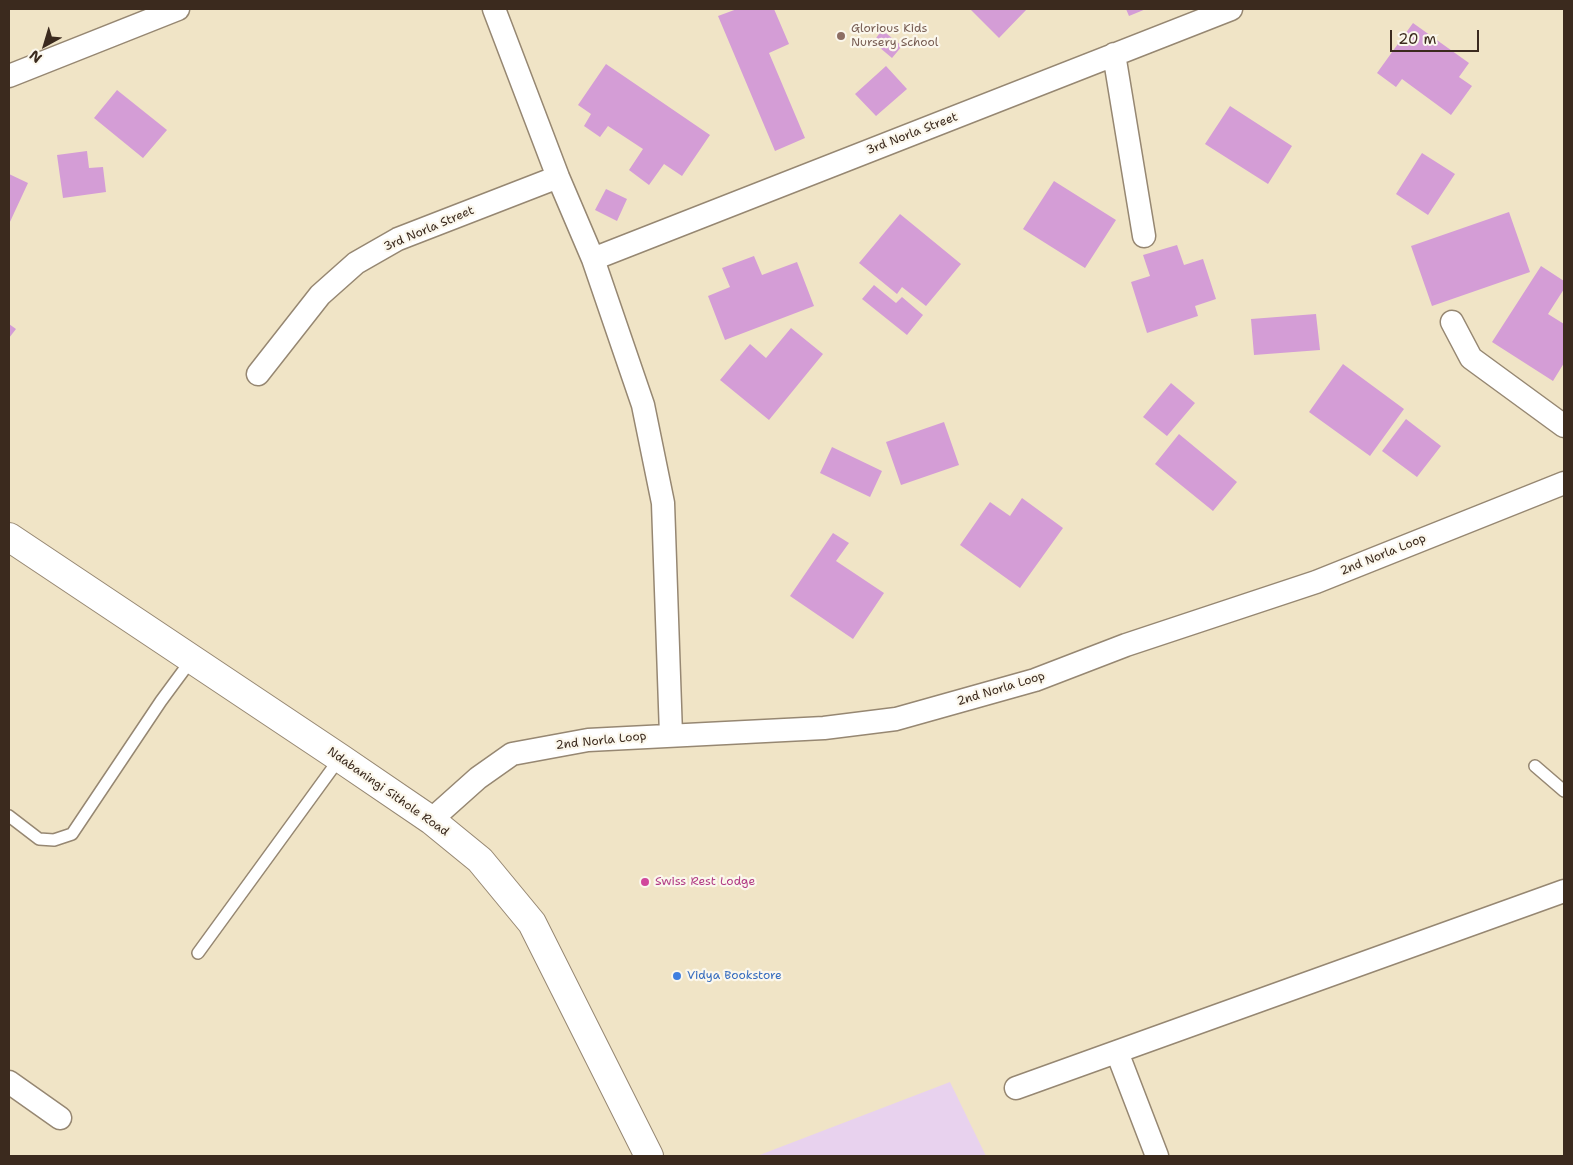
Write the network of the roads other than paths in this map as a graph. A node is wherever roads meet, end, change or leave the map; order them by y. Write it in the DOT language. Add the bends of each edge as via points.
graph roads {
  1 [pos="178,9"];
  2 [pos="494,9"];
  3 [pos="1230,9"];
  4 [pos="1114,54"];
  5 [pos="9,76"];
  6 [pos="558,177"];
  7 [pos="1144,236"];
  8 [pos="593,259"];
  9 [pos="1452,322"];
  10 [pos="258,374"];
  11 [pos="1564,426"];
  12 [pos="1564,483"];
  13 [pos="9,537"];
  14 [pos="192,660"];
  15 [pos="671,735"];
  16 [pos="340,758"];
  17 [pos="1535,766"];
  18 [pos="1564,790"];
  19 [pos="9,816"];
  20 [pos="431,820"];
  21 [pos="1563,894"];
  22 [pos="198,953"];
  23 [pos="1118,1052"];
  24 [pos="9,1082"];
  25 [pos="1016,1088"];
  26 [pos="60,1118"];
  27 [pos="649,1156"];
  28 [pos="1157,1156"];
  1 -- 5 [label="street"];
  2 -- 6 [label="street"];
  3 -- 4 [label="street, 3rd Norla Street"];
  4 -- 7 [label="street"];
  4 -- 8 [label="street, 3rd Norla Street"];
  6 -- 8 [label="street"];
  6 -- 10 [label="street, 3rd Norla Street" via="398,239 356,262 320,295"];
  8 -- 15 [label="street" via="643,405 663,503"];
  9 -- 11 [label="street" via="1471,358"];
  12 -- 15 [label="street, 2nd Norla Loop" via="1316,582 1126,645 1035,680 962,702 896,720 833,727"];
  13 -- 14 [label="street, Ndabaningi Sithole Road"];
  14 -- 16 [label="street, Ndabaningi Sithole Road"];
  14 -- 19 [label="lane" via="72,834 54,840 40,839"];
  15 -- 20 [label="street, 2nd Norla Loop" via="588,740 512,754 478,778"];
  16 -- 20 [label="street, Ndabaningi Sithole Road"];
  16 -- 22 [label="lane"];
  17 -- 18 [label="lane"];
  20 -- 27 [label="street, Ndabaningi Sithole Road" via="480,860 532,923"];
  21 -- 23 [label="street"];
  23 -- 25 [label="street"];
  23 -- 28 [label="street"];
  24 -- 26 [label="street"];
}
